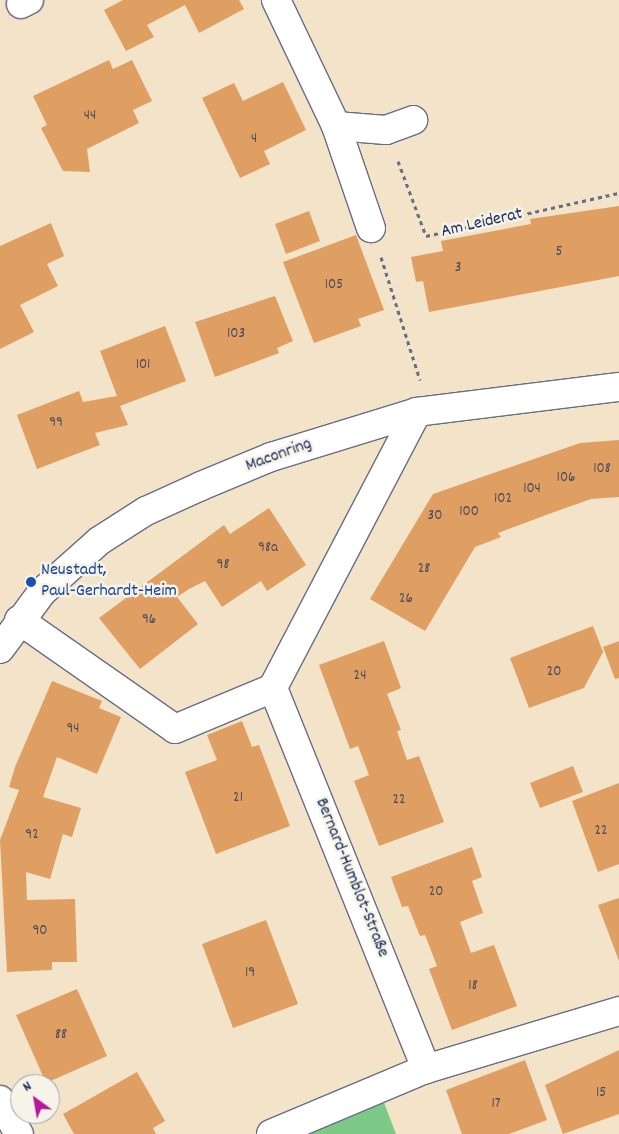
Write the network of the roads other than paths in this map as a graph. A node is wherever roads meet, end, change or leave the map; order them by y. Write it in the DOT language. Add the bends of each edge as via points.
graph roads {
  1 [pos="276,0"];
  2 [pos="413,120"];
  3 [pos="336,126"];
  4 [pos="371,228"];
  5 [pos="619,387"];
  6 [pos="417,412"];
  7 [pos="19,620"];
  8 [pos="0,649"];
  9 [pos="273,688"];
  10 [pos="619,1011"];
  11 [pos="426,1069"];
  12 [pos="0,1100"];
  13 [pos="19,1134"];
  14 [pos="271,1134"];
  1 -- 3 [label="street"];
  2 -- 3 [label="street" via="386,130"];
  3 -- 4 [label="street"];
  5 -- 6 [label="street, Maconring"];
  6 -- 7 [label="street, Maconring" via="271,458 146,511 66,569"];
  6 -- 9 [label="street"];
  7 -- 8 [label="street, Maconring"];
  7 -- 9 [label="street" via="175,729"];
  9 -- 11 [label="street, Bernard-Humblot-Straße"];
  10 -- 11 [label="street"];
  11 -- 14 [label="street"];
  12 -- 13 [label="street"];
}
